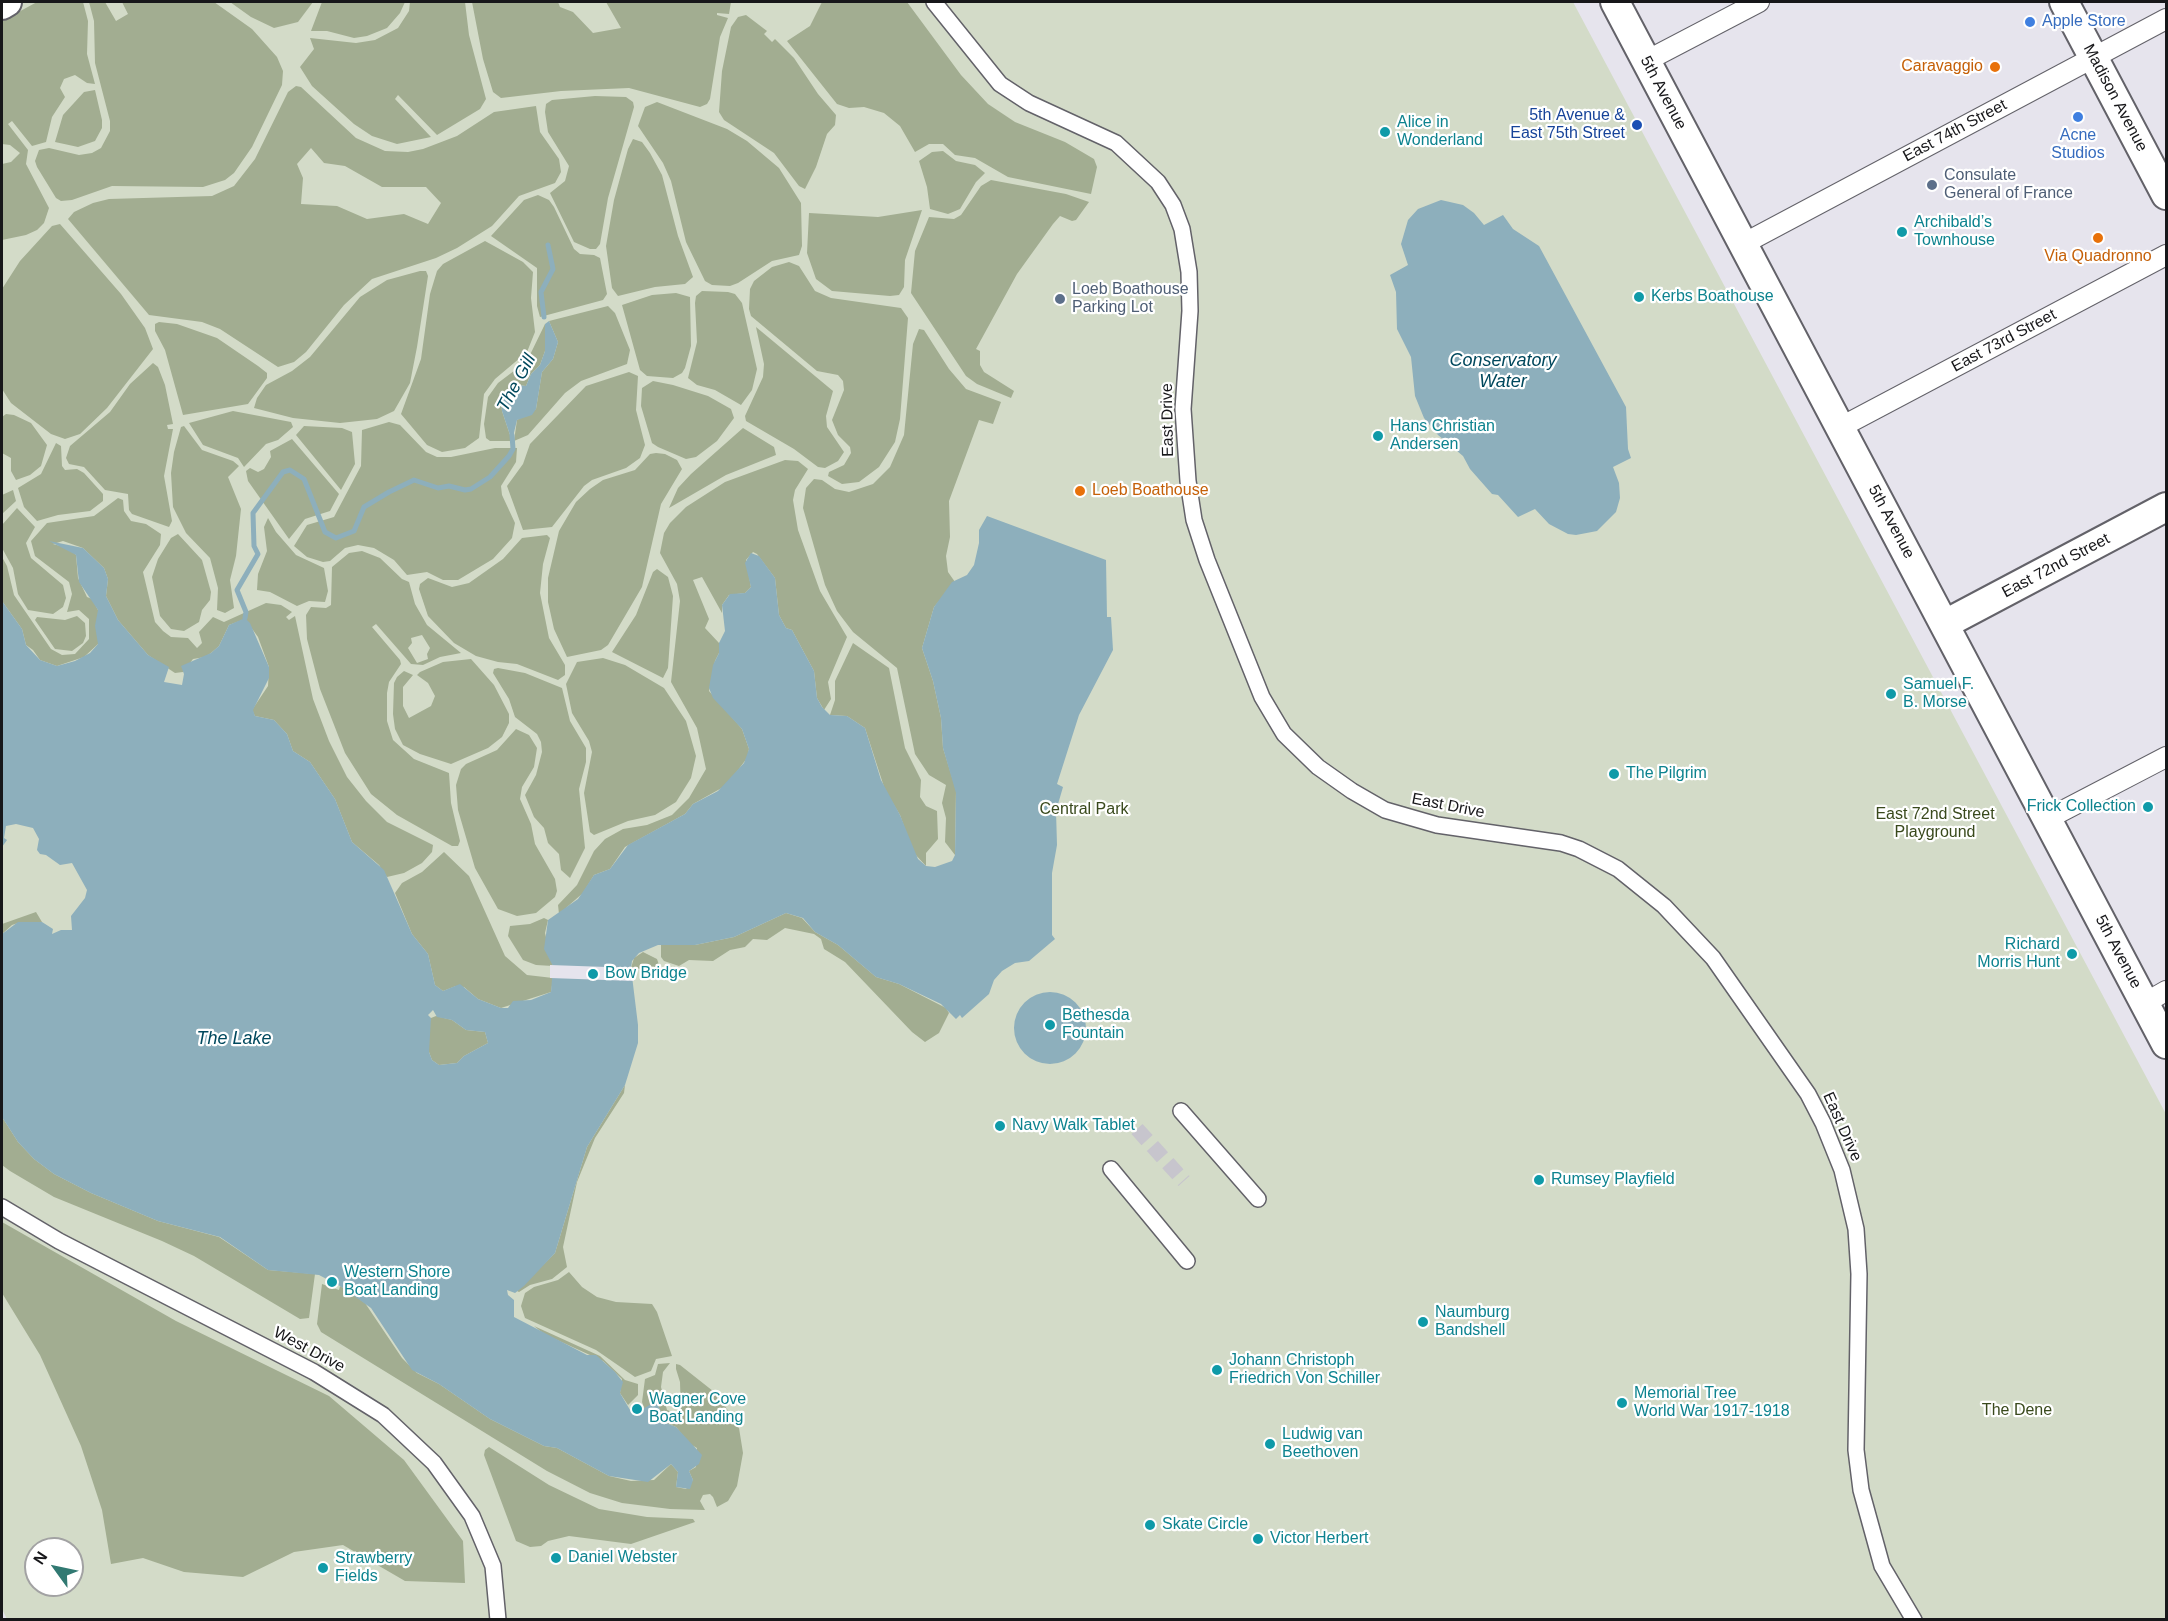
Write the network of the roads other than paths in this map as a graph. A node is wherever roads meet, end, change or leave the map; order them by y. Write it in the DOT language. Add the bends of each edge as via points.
graph roads {
  1 [pos="7,2"];
  2 [pos="934,2"];
  3 [pos="1615,2"];
  4 [pos="1759,2"];
  5 [pos="2064,2"];
  6 [pos="2,5"];
  7 [pos="2166,19"];
  8 [pos="2093,58"];
  9 [pos="1646,61"];
  10 [pos="2166,195"];
  11 [pos="1743,244"];
  12 [pos="2166,255"];
  13 [pos="1840,427"];
  14 [pos="2166,507"];
  15 [pos="1945,624"];
  16 [pos="2166,757"];
  17 [pos="2048,819"];
  18 [pos="2156,997"];
  19 [pos="2166,1044"];
  20 [pos="1181,1111"];
  21 [pos="1111,1169"];
  22 [pos="1258,1199"];
  23 [pos="2,1207"];
  24 [pos="1187,1261"];
  25 [pos="498,1620"];
  26 [pos="1914,1620"];
  1 -- 6 [label="main road"];
  2 -- 26 [label="street, East Drive" via="1000,84 1029,103 1116,143 1158,182 1173,205 1182,229 1189,272 1183,409 1191,502 1207,560 1276,724 1303,755 1371,802 1413,820 1537,838 1579,849 1639,884 1678,919 1722,969 1814,1106 1830,1137 1853,1210 1858,1258 1858,1470 1882,1566"];
  3 -- 9 [label="main road, 5th Avenue"];
  4 -- 9 [label="street"];
  5 -- 8 [label="main road, Madison Avenue"];
  7 -- 8 [label="street, East 74th Street"];
  8 -- 10 [label="main road, Madison Avenue"];
  8 -- 11 [label="street, East 74th Street"];
  9 -- 11 [label="main road, 5th Avenue"];
  11 -- 13 [label="main road, 5th Avenue"];
  12 -- 13 [label="street, East 73rd Street"];
  13 -- 15 [label="main road, 5th Avenue"];
  14 -- 15 [label="main road, East 72nd Street"];
  15 -- 17 [label="main road, 5th Avenue"];
  16 -- 17 [label="street"];
  17 -- 18 [label="main road, 5th Avenue"];
  18 -- 19 [label="main road, 5th Avenue"];
  20 -- 22 [label="street"];
  21 -- 24 [label="street"];
  23 -- 25 [label="street, West Drive" via="59,1241 314,1372 382,1414 434,1463 472,1516 493,1566"];
}
